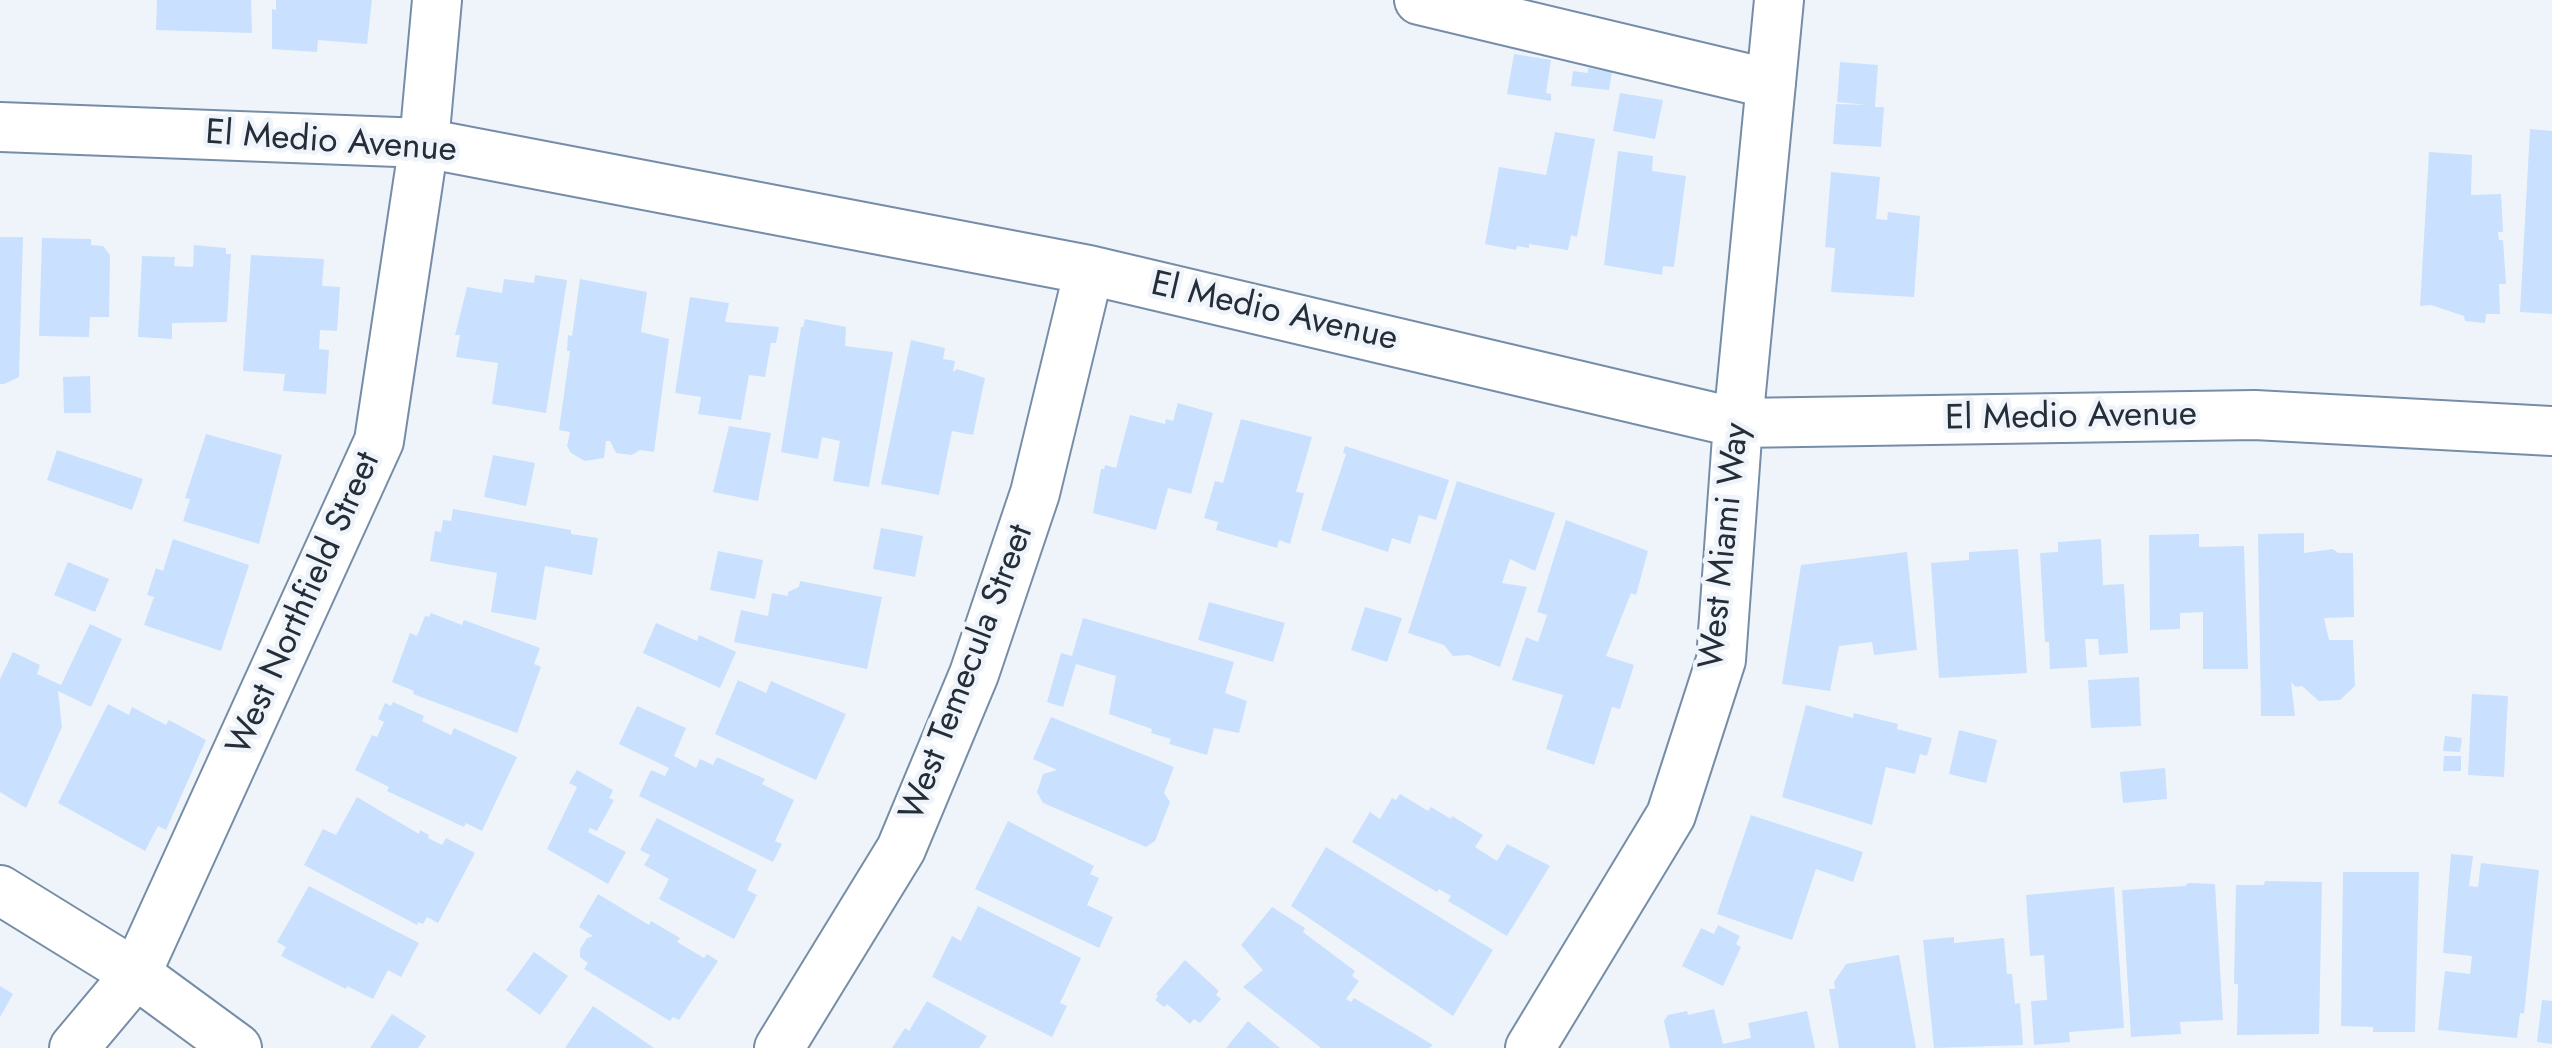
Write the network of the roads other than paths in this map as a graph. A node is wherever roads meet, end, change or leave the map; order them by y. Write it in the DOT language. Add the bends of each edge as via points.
graph roads {
  1 [pos="437,0"];
  2 [pos="1419,0"];
  3 [pos="1779,0"];
  4 [pos="1771,84"];
  5 [pos="0,127"];
  6 [pos="424,143"];
  7 [pos="1089,270"];
  8 [pos="1738,423"];
  9 [pos="2552,431"];
  10 [pos="0,890"];
  11 [pos="136,974"];
  12 [pos="74,1048"];
  13 [pos="236,1048"];
  14 [pos="779,1048"];
  15 [pos="1530,1048"];
  1 -- 6 [label="street, West Northfield Street"];
  2 -- 4 [label="street"];
  3 -- 4 [label="street, West Miami Way"];
  4 -- 8 [label="street, West Miami Way"];
  5 -- 6 [label="street, El Medio Avenue"];
  6 -- 7 [label="street, El Medio Avenue"];
  6 -- 11 [label="street, West Northfield Street" via="379,441"];
  7 -- 8 [label="street, El Medio Avenue"];
  7 -- 14 [label="street, West Temecula Street" via="1035,493 974,674 901,849"];
  8 -- 9 [label="street, El Medio Avenue" via="2255,415"];
  8 -- 15 [label="street, West Miami Way" via="1720,660 1670,815"];
  10 -- 11 [label="street"];
  11 -- 12 [label="street, West Northfield Street"];
  11 -- 13 [label="street"];
}
